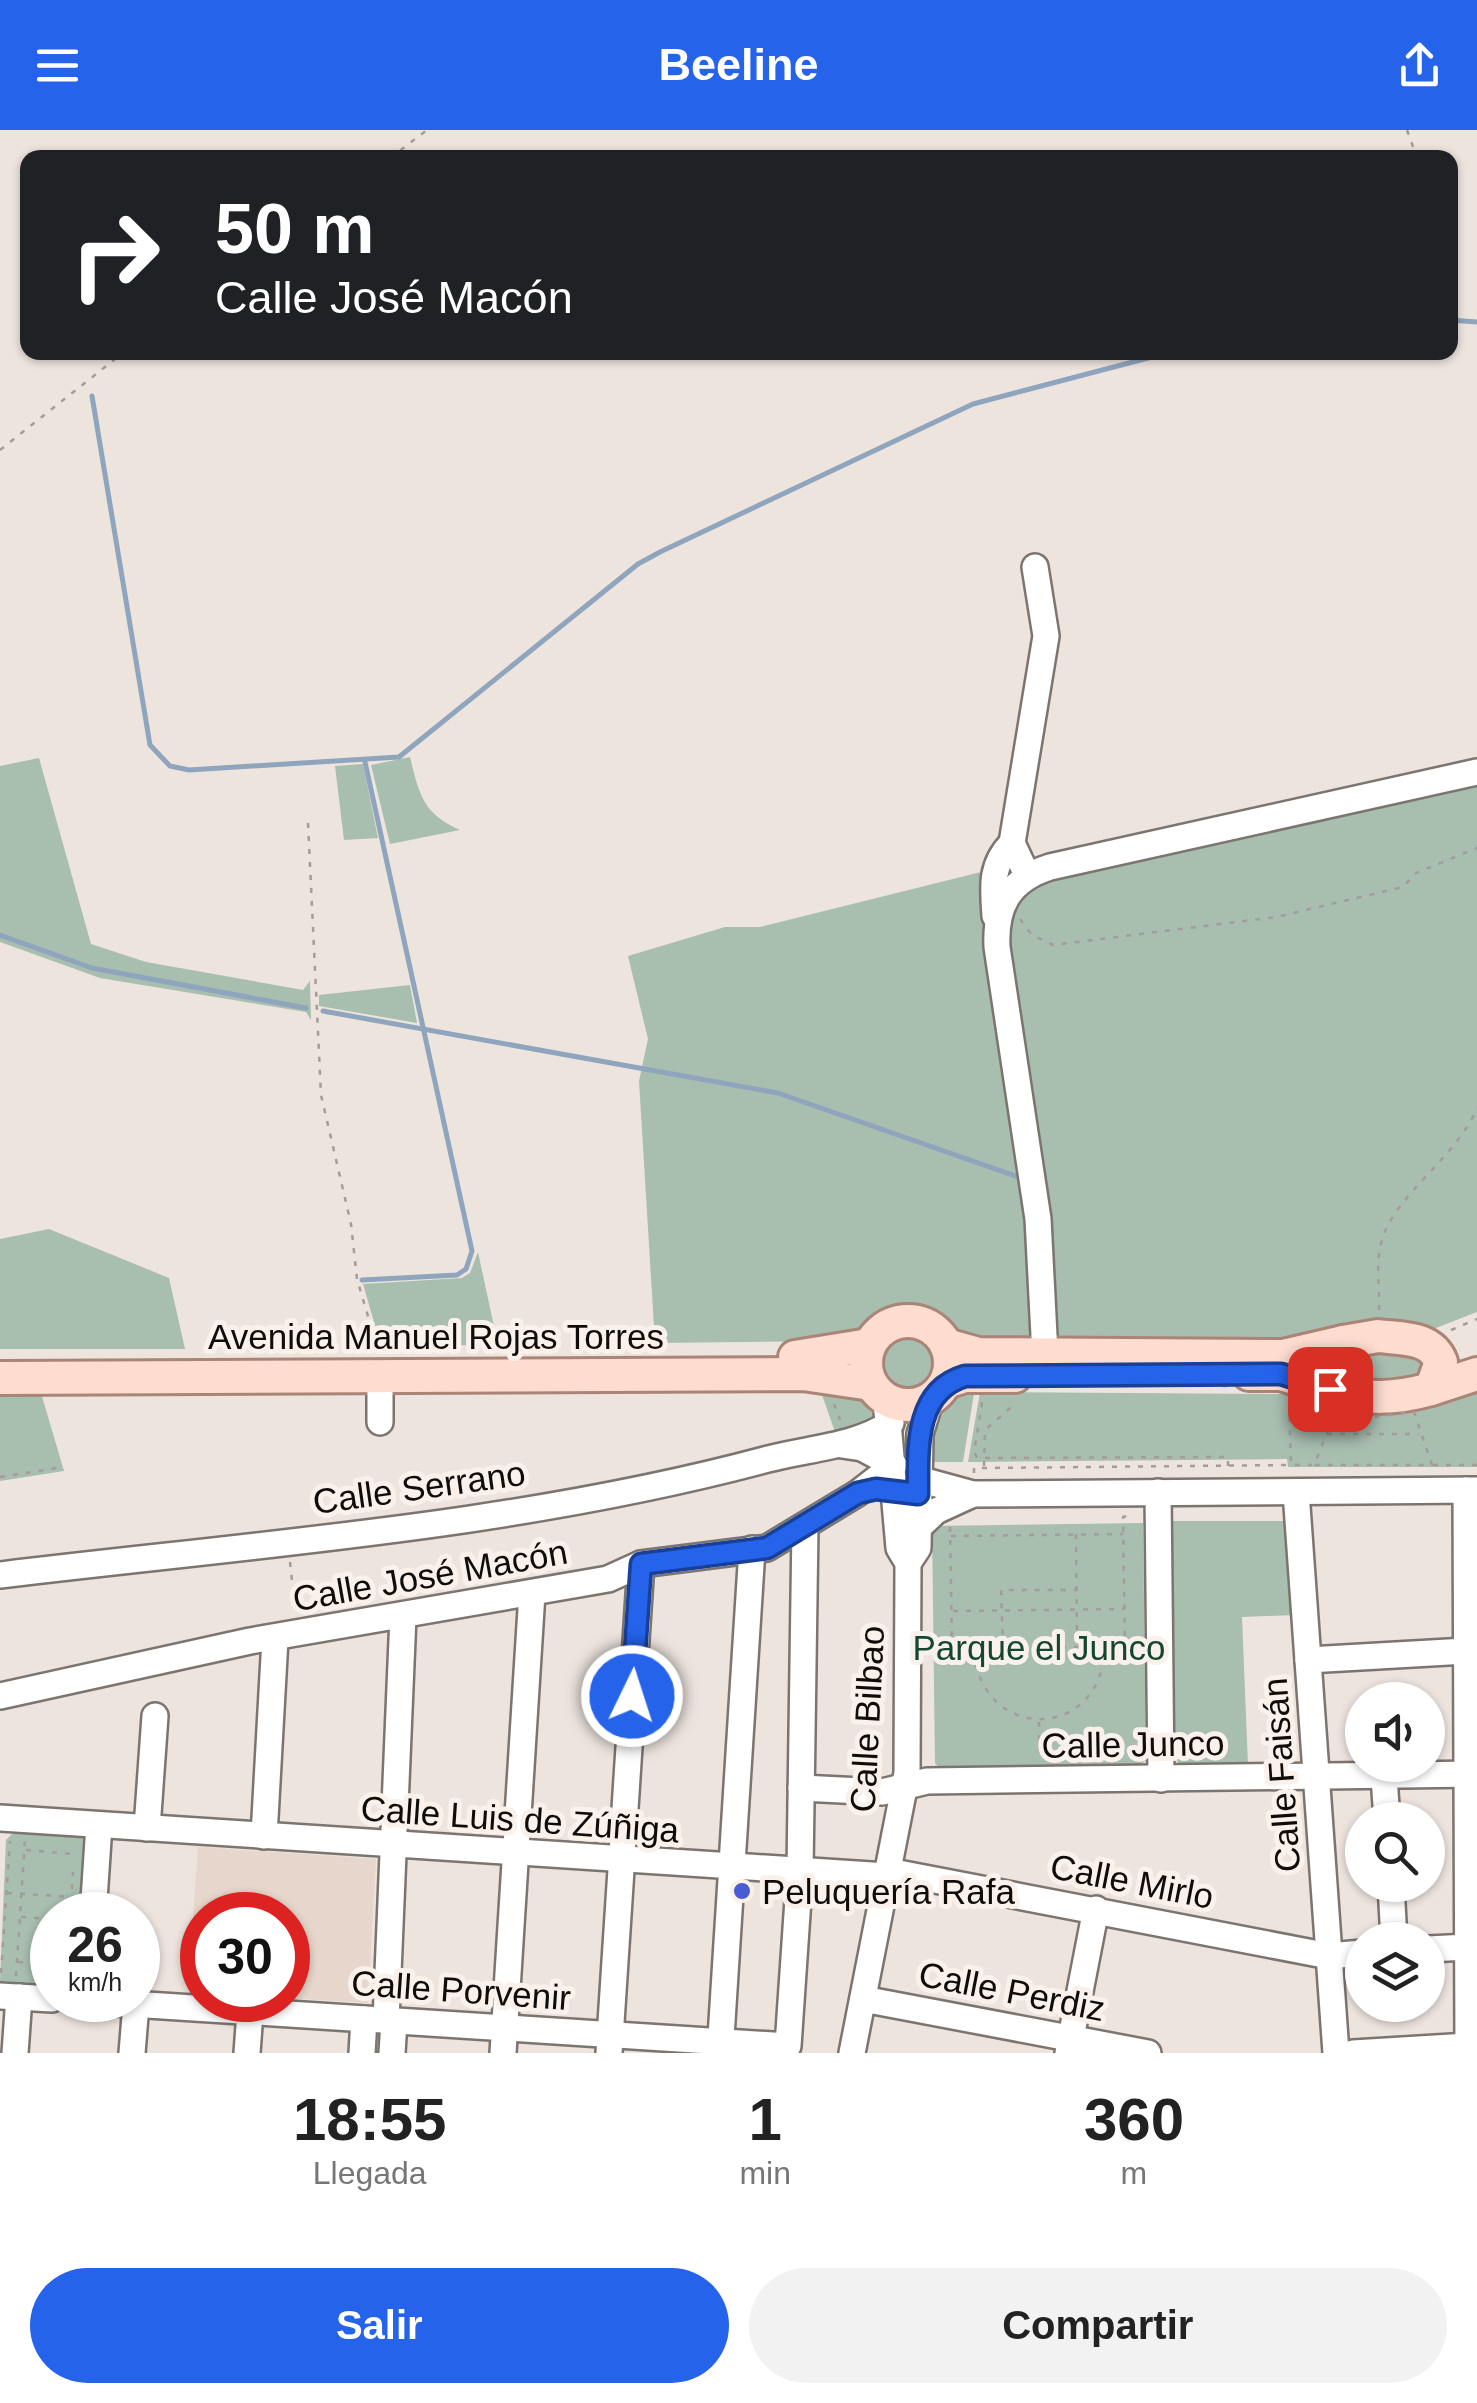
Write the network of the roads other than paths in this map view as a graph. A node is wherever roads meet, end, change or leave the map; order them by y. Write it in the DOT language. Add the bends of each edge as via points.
graph roads {
  1 [pos="1035,568"];
  2 [pos="1477,772"];
  3 [pos="1012,843"];
  4 [pos="1027,874"];
  5 [pos="996,918"];
  6 [pos="1343,1342"];
  7 [pos="869,1345"];
  8 [pos="946,1345"];
  9 [pos="1436,1351"];
  10 [pos="1477,1354"];
  11 [pos="0,1362"];
  12 [pos="380,1367"];
  13 [pos="1038,1368"];
  14 [pos="1477,1374"];
  15 [pos="0,1378"];
  16 [pos="1432,1389"];
  17 [pos="938,1390"];
  18 [pos="883,1402"];
  19 [pos="1330,1402"];
  20 [pos="380,1422"];
  21 [pos="842,1445"];
  22 [pos="894,1464"];
  23 [pos="910,1489"];
  24 [pos="1471,1490"];
  25 [pos="1158,1492"];
  26 [pos="1296,1492"];
  27 [pos="858,1493"];
  28 [pos="973,1494"];
  29 [pos="805,1527"];
  30 [pos="918,1528"];
  31 [pos="752,1549"];
  32 [pos="908,1563"];
  33 [pos="641,1564"];
  34 [pos="0,1575"];
  35 [pos="532,1593"];
  36 [pos="404,1616"];
  37 [pos="1472,1622"];
  38 [pos="286,1637"];
  39 [pos="1466,1651"];
  40 [pos="1308,1660"];
  41 [pos="0,1696"];
  42 [pos="155,1716"];
  43 [pos="1472,1774"];
  44 [pos="1445,1775"];
  45 [pos="1316,1777"];
  46 [pos="1345,1777"];
  47 [pos="1161,1778"];
  48 [pos="905,1786"];
  49 [pos="801,1788"];
  50 [pos="99,1825"];
  51 [pos="5,1826"];
  52 [pos="148,1828"];
  53 [pos="264,1836"];
  54 [pos="393,1845"];
  55 [pos="515,1854"];
  56 [pos="622,1861"];
  57 [pos="731,1869"];
  58 [pos="800,1870"];
  59 [pos="888,1874"];
  60 [pos="91,1892"];
  61 [pos="1096,1909"];
  62 [pos="1468,1947"];
  63 [pos="1445,1949"];
  64 [pos="1345,1955"];
  65 [pos="1329,1956"];
  66 [pos="12,1990"];
  67 [pos="863,1999"];
  68 [pos="310,2016"];
  69 [pos="382,2020"];
  70 [pos="135,2022"];
  71 [pos="249,2022"];
  72 [pos="504,2041"];
  73 [pos="610,2044"];
  74 [pos="1070,2046"];
  75 [pos="720,2048"];
  76 [pos="1468,2049"];
  77 [pos="15,2053"];
  78 [pos="132,2053"];
  79 [pos="246,2053"];
  80 [pos="362,2053"];
  81 [pos="392,2053"];
  82 [pos="852,2053"];
  83 [pos="1148,2053"];
  84 [pos="1336,2053"];
  85 [pos="1353,2053"];
  1 -- 3 [label="street" via="1046,636"];
  2 -- 4 [label="street"];
  3 -- 4 [label="street"];
  3 -- 5 [label="street" via="998,856 992,882"];
  4 -- 5 [label="street"];
  5 -- 13 [label="street" via="1038,1219"];
  6 -- 9 [label="main road" via="1378,1336 1418,1340"];
  6 -- 13 [label="main road" via="1284,1356"];
  6 -- 19 [label="main road" via="1323,1356"];
  7 -- 8 [label="main road" via="888,1326 915,1322"];
  7 -- 12 [label="main road, Avenida Manuel Rojas Torres" via="803,1357"];
  7 -- 18 [label="main road" via="866,1372"];
  8 -- 13 [label="main road"];
  8 -- 17 [label="main road" via="950,1370"];
  9 -- 10 [label="main road"];
  9 -- 16 [label="main road" via="1439,1377"];
  11 -- 12 [label="main road, Avenida Manuel Rojas Torres"];
  12 -- 15 [label="main road, Avenida Manuel Rojas Torres"];
  12 -- 18 [label="main road, Avenida Manuel Rojas Torres" via="803,1374"];
  12 -- 20 [label="street"];
  14 -- 16 [label="main road"];
  16 -- 19 [label="main road"];
  17 -- 18 [label="main road" via="909,1406"];
  17 -- 19 [label="main road" via="965,1376 1281,1374"];
  17 -- 23 [label="street, Calle Bilbao" via="920,1434"];
  18 -- 21 [label="street, Calle Serrano"];
  18 -- 22 [label="street, Calle Bilbao"];
  21 -- 22 [label="street"];
  21 -- 34 [label="street, Calle Serrano" via="658,1489"];
  22 -- 23 [label="street, Calle Bilbao"];
  22 -- 27 [label="street, Calle José Macón"];
  23 -- 27 [label="street"];
  23 -- 28 [label="street"];
  23 -- 30 [label="street, Calle Bilbao"];
  23 -- 32 [label="street, Calle Bilbao" via="898,1548"];
  24 -- 26 [label="street"];
  24 -- 37 [label="street"];
  25 -- 26 [label="street"];
  25 -- 28 [label="street"];
  25 -- 47 [label="street"];
  26 -- 40 [label="street, Calle Faisán"];
  27 -- 29 [label="street, Calle José Macón"];
  28 -- 30 [label="street" via="936,1510"];
  29 -- 31 [label="street, Calle José Macón"];
  29 -- 49 [label="street"];
  30 -- 32 [label="street, Calle Bilbao" via="918,1548"];
  31 -- 33 [label="street, Calle José Macón"];
  31 -- 57 [label="street"];
  32 -- 48 [label="street, Calle Bilbao"];
  33 -- 35 [label="street, Calle José Macón" via="608,1579"];
  33 -- 56 [label="street"];
  35 -- 36 [label="street, Calle José Macón"];
  35 -- 55 [label="street"];
  36 -- 38 [label="street, Calle José Macón"];
  36 -- 54 [label="street"];
  37 -- 39 [label="street"];
  38 -- 41 [label="street, Calle José Macón"];
  38 -- 53 [label="street"];
  39 -- 40 [label="street"];
  39 -- 43 [label="street"];
  40 -- 45 [label="street, Calle Faisán"];
  42 -- 52 [label="street"];
  43 -- 44 [label="street, Calle Junco"];
  43 -- 62 [label="street"];
  45 -- 46 [label="street, Calle Junco"];
  45 -- 47 [label="street, Calle Junco"];
  45 -- 65 [label="street, Calle Faisán"];
  47 -- 48 [label="street, Calle Junco"];
  48 -- 49 [label="street, Calle Junco" via="882,1792"];
  48 -- 59 [label="street, Calle Bilbao"];
  49 -- 58 [label="street"];
  50 -- 51 [label="street, Calle Luis de Zúñiga"];
  50 -- 52 [label="street, Calle Luis de Zúñiga"];
  50 -- 60 [label="street"];
  52 -- 53 [label="street, Calle Luis de Zúñiga"];
  53 -- 54 [label="street, Calle Luis de Zúñiga"];
  54 -- 55 [label="street, Calle Luis de Zúñiga"];
  54 -- 69 [label="street"];
  55 -- 56 [label="street, Calle Luis de Zúñiga"];
  55 -- 72 [label="street"];
  56 -- 57 [label="street, Calle Luis de Zúñiga"];
  56 -- 73 [label="street"];
  57 -- 58 [label="street, Calle Luis de Zúñiga"];
  57 -- 75 [label="street"];
  58 -- 59 [label="street, Calle Luis de Zúñiga"];
  58 -- 75 [label="street, Calle Porvenir" via="788,2046"];
  59 -- 61 [label="street, Calle Mirlo"];
  59 -- 67 [label="street, Calle Bilbao"];
  61 -- 65 [label="street, Calle Mirlo"];
  61 -- 74 [label="street"];
  62 -- 63 [label="street"];
  62 -- 76 [label="street"];
  64 -- 65 [label="street, Calle Mirlo"];
  65 -- 84 [label="street, Calle Faisán"];
  66 -- 77 [label="street"];
  67 -- 74 [label="street, Calle Perdiz"];
  67 -- 82 [label="street, Calle Bilbao"];
  68 -- 69 [label="street, Calle Porvenir"];
  69 -- 72 [label="street, Calle Porvenir"];
  69 -- 80 [label="street"];
  69 -- 81 [label="street"];
  70 -- 78 [label="street"];
  71 -- 79 [label="street"];
  72 -- 73 [label="street, Calle Porvenir"];
  73 -- 75 [label="street, Calle Porvenir"];
  74 -- 83 [label="street, Calle Perdiz"];
  76 -- 85 [label="street"];
}
